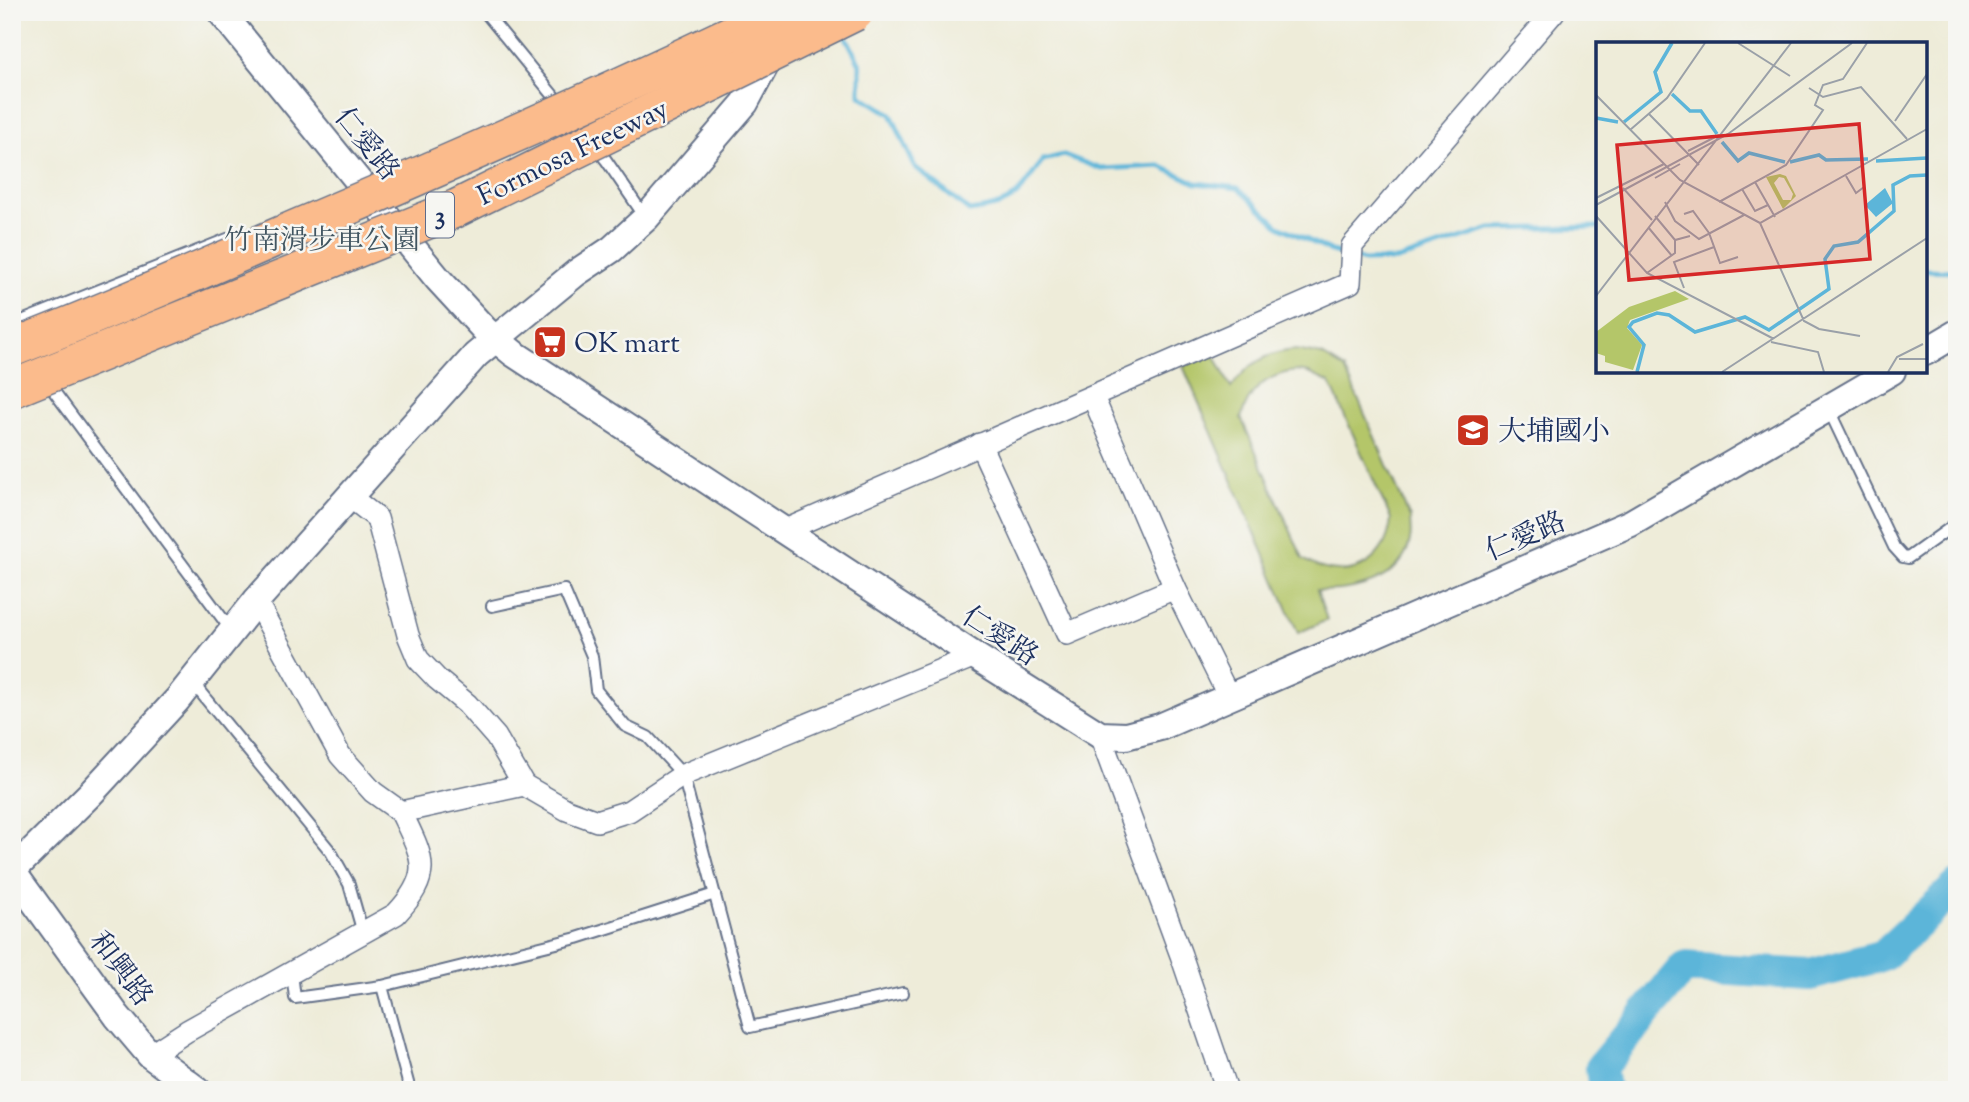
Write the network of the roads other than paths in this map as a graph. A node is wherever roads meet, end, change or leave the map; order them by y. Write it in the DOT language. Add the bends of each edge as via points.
graph roads {
  1 [pos="220,12"];
  2 [pos="485,12"];
  3 [pos="778,12"];
  4 [pos="813,12"];
  5 [pos="855,12"];
  6 [pos="1554,12"];
  7 [pos="767,62"];
  8 [pos="570,95"];
  9 [pos="558,101"];
  10 [pos="546,106"];
  11 [pos="599,152"];
  12 [pos="587,158"];
  13 [pos="552,175"];
  14 [pos="646,218"];
  15 [pos="444,226"];
  16 [pos="245,232"];
  17 [pos="12,325"];
  18 [pos="1957,333"];
  19 [pos="12,334"];
  20 [pos="497,339"];
  21 [pos="1927,351"];
  22 [pos="25,370"];
  23 [pos="1889,373"];
  24 [pos="64,383"];
  25 [pos="51,388"];
  26 [pos="1093,397"];
  27 [pos="1828,408"];
  28 [pos="980,444"];
  29 [pos="349,496"];
  30 [pos="1957,523"];
  31 [pos="783,531"];
  32 [pos="1175,588"];
  33 [pos="256,601"];
  34 [pos="492,606"];
  35 [pos="232,633"];
  36 [pos="975,656"];
  37 [pos="192,682"];
  38 [pos="1229,697"];
  39 [pos="1100,735"];
  40 [pos="683,775"];
  41 [pos="524,785"];
  42 [pos="401,812"];
  43 [pos="12,870"];
  44 [pos="715,894"];
  45 [pos="363,933"];
  46 [pos="292,973"];
  47 [pos="382,986"];
  48 [pos="902,993"];
  49 [pos="150,1055"];
  50 [pos="197,1090"];
  51 [pos="410,1090"];
  52 [pos="1227,1090"];
  1 -- 20 [label="street, 仁愛路" via="438,279"];
  2 -- 9 [label="lane"];
  3 -- 22 [label="highway, Formosa Freeway / 3, bridge" via="644,76 73,325"];
  4 -- 7 [label="street"];
  5 -- 22 [label="highway, Formosa Freeway / 3, bridge" via="457,208"];
  6 -- 26 [label="street" via="1351,257 1350,283"];
  7 -- 11 [label="lane"];
  7 -- 14 [label="street" via="744,103"];
  8 -- 9 [label="lane"];
  9 -- 10 [label="lane"];
  9 -- 11 [label="lane"];
  11 -- 12 [label="lane"];
  11 -- 14 [label="lane"];
  13 -- 15 [label="lane"];
  14 -- 20 [label="street"];
  16 -- 17 [label="lane"];
  18 -- 21 [label="street"];
  19 -- 22 [label="lane"];
  20 -- 29 [label="street" via="475,355"];
  20 -- 31 [label="street, 仁愛路" via="513,354"];
  22 -- 25 [label="lane"];
  22 -- 25 [label="lane"];
  23 -- 27 [label="street, 仁愛路"];
  24 -- 25 [label="lane"];
  25 -- 35 [label="lane"];
  26 -- 28 [label="street"];
  26 -- 32 [label="street"];
  27 -- 30 [label="lane" via="1894,547 1903,557 1908,558"];
  27 -- 38 [label="street, 仁愛路" via="1632,523"];
  28 -- 31 [label="street"];
  28 -- 32 [label="street" via="1067,634"];
  29 -- 33 [label="street"];
  29 -- 41 [label="street" via="377,518 418,659 496,737"];
  31 -- 36 [label="street, 仁愛路"];
  32 -- 38 [label="street"];
  33 -- 35 [label="street"];
  33 -- 42 [label="street" via="340,755 373,792"];
  34 -- 40 [label="lane" via="564,590 592,656 596,690 625,726 648,737"];
  35 -- 37 [label="street"];
  36 -- 39 [label="street, 仁愛路"];
  36 -- 40 [label="street"];
  37 -- 43 [label="street" via="91,793"];
  37 -- 45 [label="lane" via="331,852 349,884"];
  38 -- 39 [label="street, 仁愛路" via="1160,727 1126,736"];
  39 -- 52 [label="street"];
  40 -- 41 [label="street" via="629,811 597,821"];
  40 -- 44 [label="lane"];
  41 -- 42 [label="street"];
  42 -- 45 [label="street" via="421,852 421,873 413,895 396,914"];
  43 -- 49 [label="street, 和興路"];
  44 -- 47 [label="lane" via="577,938"];
  44 -- 48 [label="lane" via="750,1027"];
  45 -- 46 [label="street"];
  46 -- 47 [label="lane" via="295,998"];
  46 -- 49 [label="street"];
  47 -- 51 [label="lane"];
  49 -- 50 [label="street, 和興路"];
}
